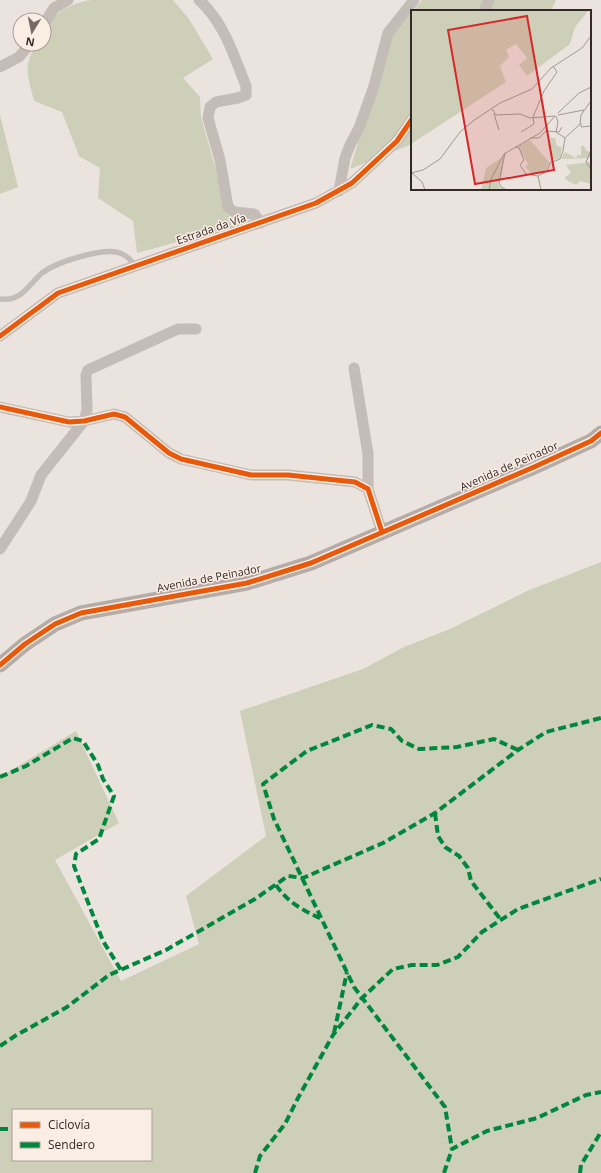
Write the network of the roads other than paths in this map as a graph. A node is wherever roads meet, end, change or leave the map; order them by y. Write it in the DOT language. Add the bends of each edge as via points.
graph roads {
  1 [pos="68,0"];
  2 [pos="200,0"];
  3 [pos="414,0"];
  4 [pos="489,0"];
  5 [pos="484,10"];
  6 [pos="52,12"];
  7 [pos="23,52"];
  8 [pos="0,67"];
  9 [pos="411,120"];
  10 [pos="339,191"];
  11 [pos="260,223"];
  12 [pos="136,266"];
  13 [pos="0,299"];
  14 [pos="196,329"];
  15 [pos="0,336"];
  16 [pos="354,368"];
  17 [pos="0,407"];
  18 [pos="84,422"];
  19 [pos="601,433"];
  20 [pos="368,489"];
  21 [pos="382,532"];
  22 [pos="0,549"];
  23 [pos="0,666"];
  1 -- 6 [label="street"];
  2 -- 11 [label="street" via="211,11 225,36 246,86 246,95 216,102 210,107 208,118 220,160 228,207 234,212 254,214"];
  3 -- 10 [label="street" via="388,33 360,128 345,158"];
  4 -- 5 [label="street"];
  7 -- 8 [label="street"];
  9 -- 10 [label="street, Estrada da Vía" via="397,141 352,183"];
  10 -- 11 [label="street, Estrada da Vía" via="316,203"];
  11 -- 12 [label="street, Estrada da Vía"];
  12 -- 13 [label="lane" via="127,256 116,252 71,258 43,272 20,295 9,300"];
  12 -- 15 [label="street, Estrada da Vía" via="58,293"];
  14 -- 18 [label="street" via="178,329 88,370 87,410"];
  16 -- 20 [label="street" via="368,454"];
  17 -- 18 [label="street" via="69,422"];
  18 -- 20 [label="street" via="114,414 125,417 169,453 181,459 251,475 355,482"];
  18 -- 22 [label="street" via="41,475 30,501"];
  19 -- 21 [label="street, Avenida de Peinador" via="591,441 541,464"];
  20 -- 21 [label="street"];
  21 -- 23 [label="street, Avenida de Peinador" via="311,563 247,583 81,613 55,624 25,644"];
}
